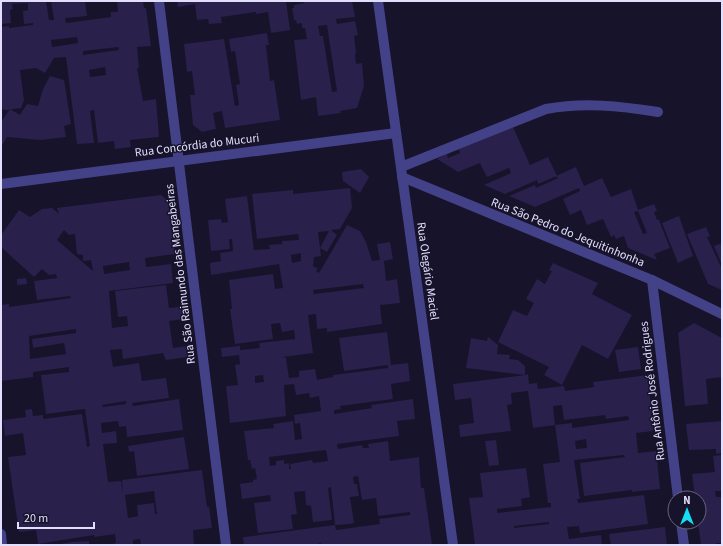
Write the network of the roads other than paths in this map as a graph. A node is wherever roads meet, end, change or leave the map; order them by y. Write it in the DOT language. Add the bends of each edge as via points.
graph roads {
  1 [pos="159,1"];
  2 [pos="378,1"];
  3 [pos="658,112"];
  4 [pos="396,133"];
  5 [pos="179,161"];
  6 [pos="402,172"];
  7 [pos="1,184"];
  8 [pos="652,280"];
  9 [pos="722,314"];
  10 [pos="677,490"];
  11 [pos="682,530"];
  12 [pos="1,534"];
  13 [pos="2,545"];
  14 [pos="226,545"];
  15 [pos="453,545"];
  16 [pos="684,545"];
  1 -- 5 [label="street, Rua São Raimundo das Mangabeiras"];
  2 -- 4 [label="street, Rua Olegário Maciel"];
  3 -- 6 [label="street" via="592,105 546,109"];
  4 -- 5 [label="street, Rua Concórdia do Mucuri"];
  4 -- 6 [label="street, Rua Olegário Maciel"];
  5 -- 7 [label="street, Rua Concórdia do Mucuri"];
  5 -- 14 [label="street, Rua São Raimundo das Mangabeiras"];
  6 -- 8 [label="street, Rua São Pedro do Jequitinhonha"];
  6 -- 15 [label="street, Rua Olegário Maciel"];
  8 -- 9 [label="street, Rua São Pedro do Jequitinhonha"];
  8 -- 10 [label="street, Rua Antônio José Rodrigues"];
  11 -- 16 [label="street"];
  12 -- 13 [label="street"];
}
